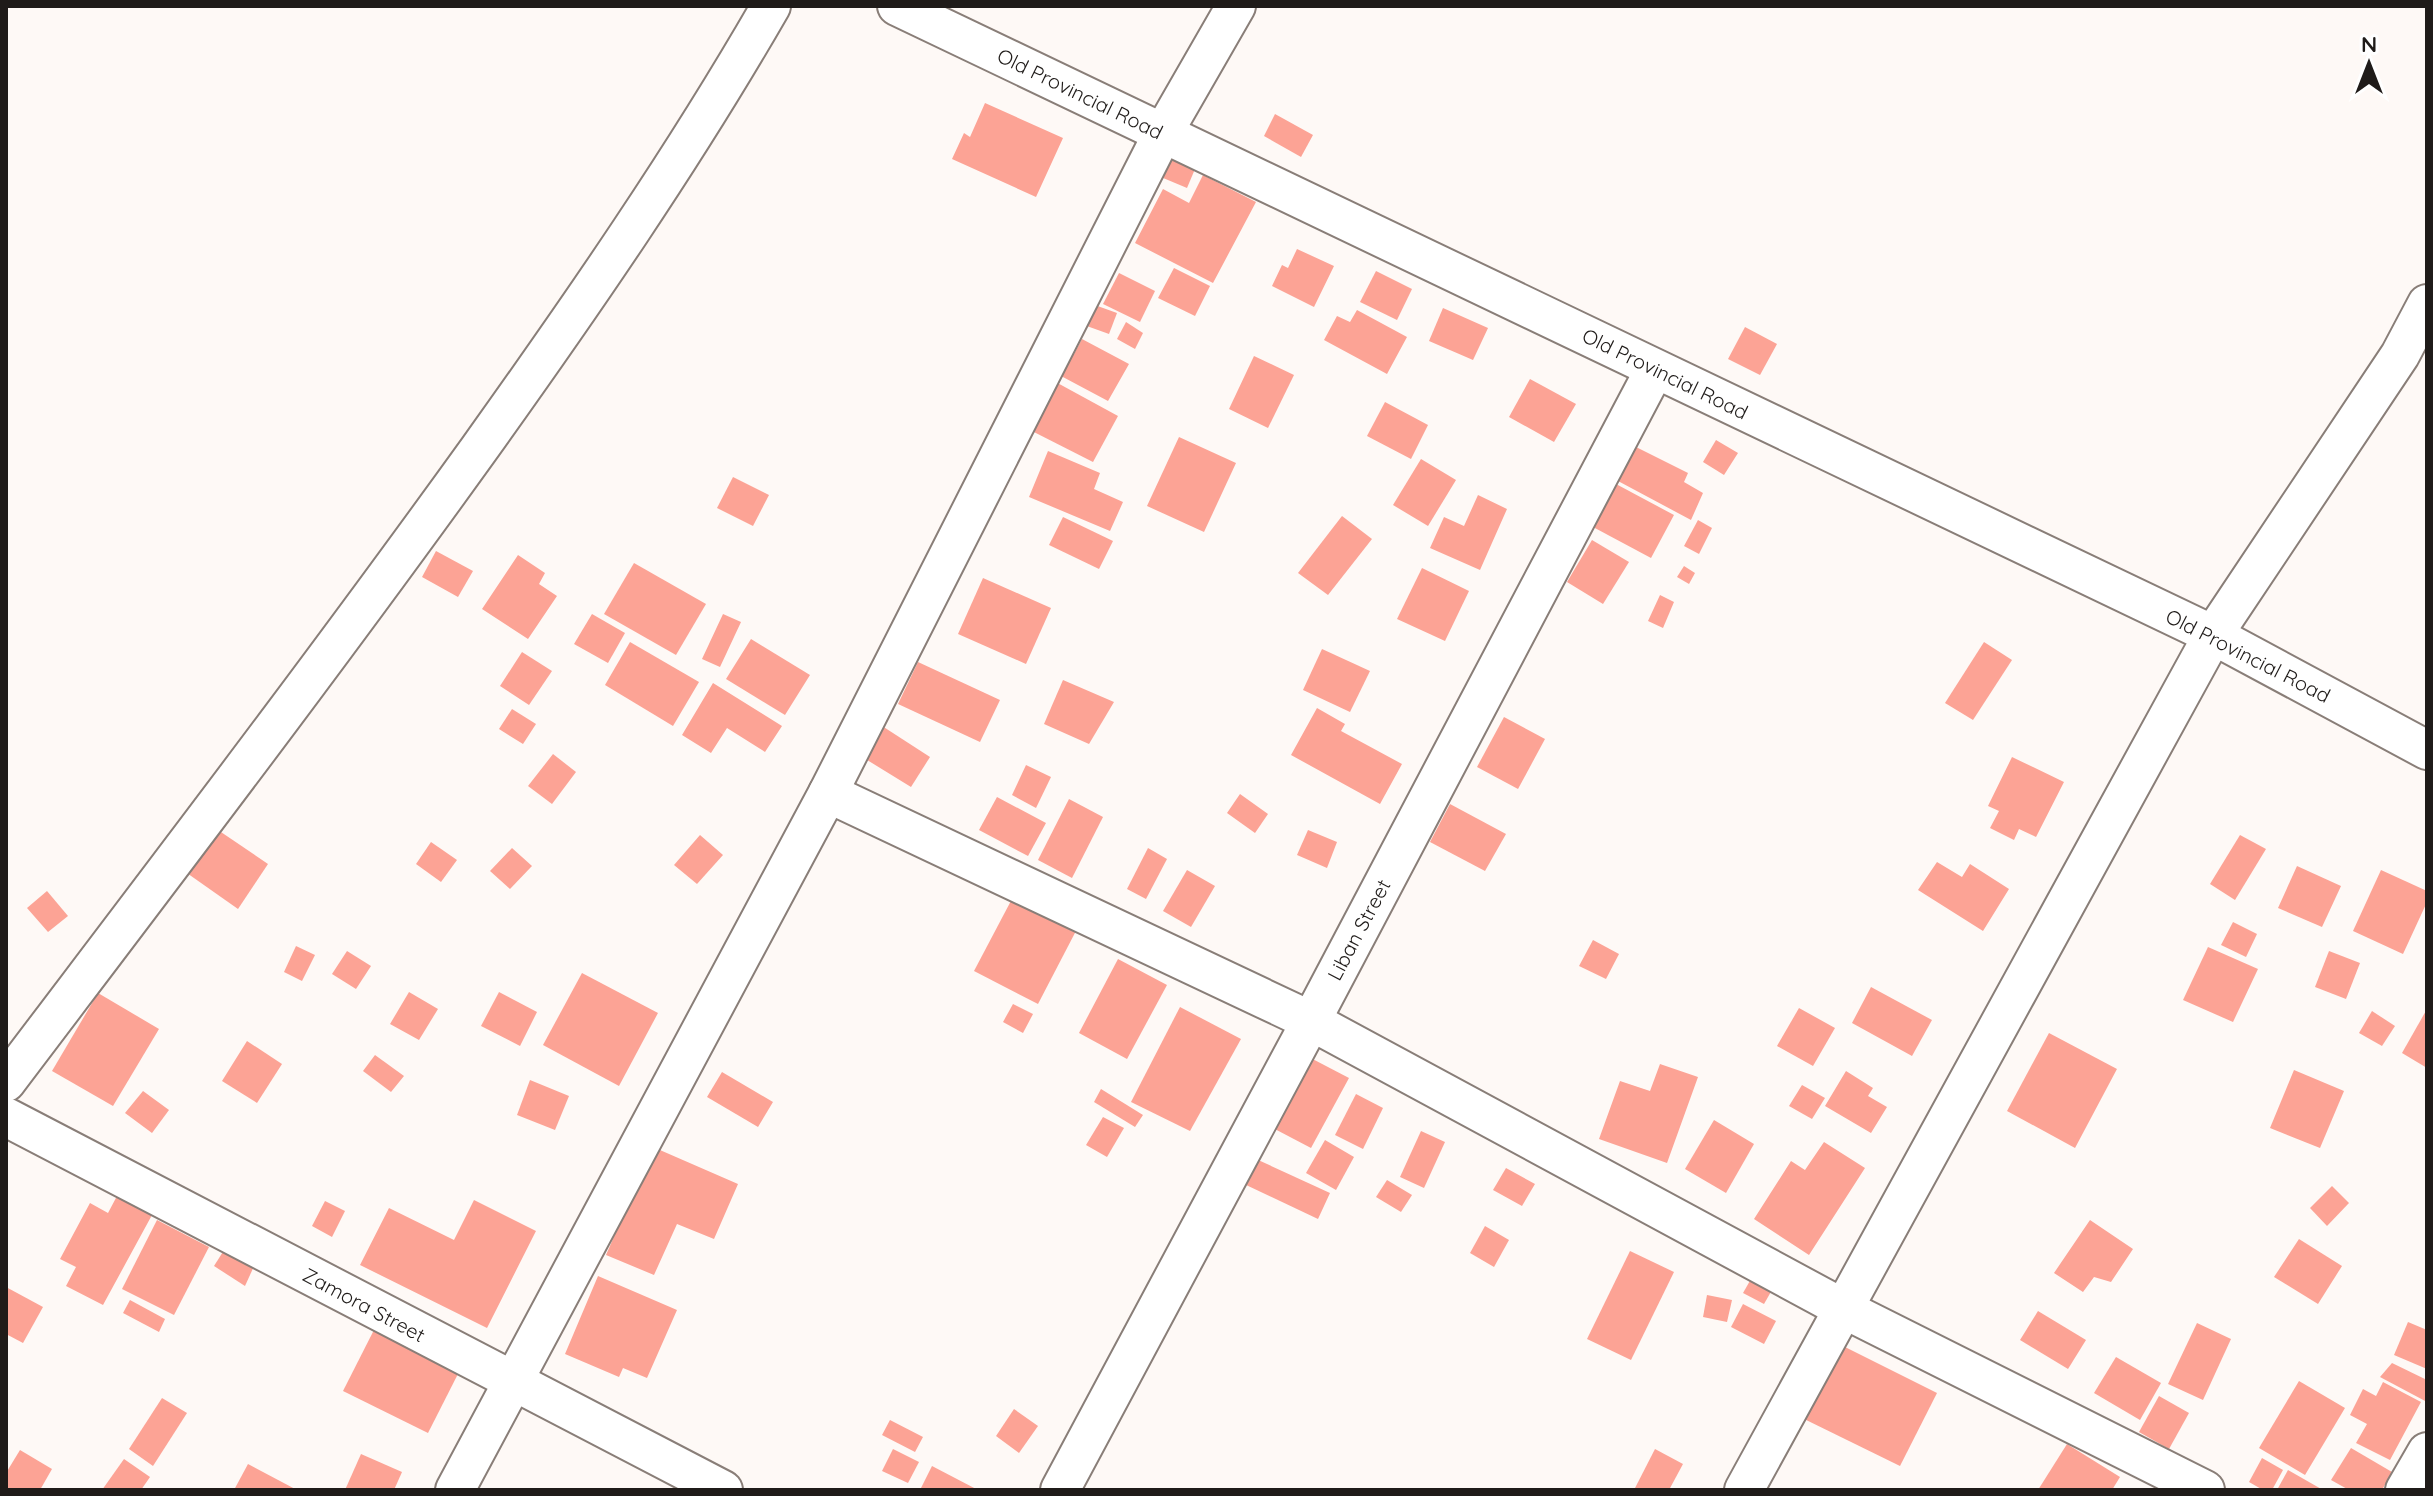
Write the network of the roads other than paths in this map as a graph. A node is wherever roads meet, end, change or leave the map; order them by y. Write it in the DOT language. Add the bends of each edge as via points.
graph roads {
  1 [pos="771,6"];
  2 [pos="897,6"];
  3 [pos="1236,6"];
  4 [pos="1163,133"];
  5 [pos="2427,304"];
  6 [pos="1655,369"];
  7 [pos="2213,635"];
  8 [pos="2427,750"];
  9 [pos="828,793"];
  10 [pos="1311,1021"];
  11 [pos="6,1082"];
  12 [pos="6,1117"];
  13 [pos="1844,1309"];
  14 [pos="512,1382"];
  15 [pos="2427,1452"];
  16 [pos="455,1490"];
  17 [pos="723,1490"];
  18 [pos="1060,1490"];
  19 [pos="1744,1490"];
  20 [pos="2205,1490"];
  21 [pos="2405,1490"];
  1 -- 11 [label="street" via="577,312 371,600"];
  2 -- 4 [label="street, Old Provincial Road"];
  3 -- 4 [label="street"];
  4 -- 6 [label="street, Old Provincial Road"];
  4 -- 9 [label="street"];
  5 -- 7 [label="street" via="2400,355"];
  6 -- 7 [label="street, Old Provincial Road"];
  6 -- 10 [label="street, Liban Street"];
  7 -- 8 [label="street, Old Provincial Road"];
  7 -- 13 [label="street"];
  9 -- 10 [label="street"];
  9 -- 14 [label="street"];
  10 -- 13 [label="street"];
  10 -- 18 [label="street, Liban Street"];
  12 -- 14 [label="street, Zamora Street"];
  13 -- 19 [label="street"];
  13 -- 20 [label="street"];
  14 -- 16 [label="street"];
  14 -- 17 [label="street, Zamora Street"];
  15 -- 21 [label="street"];
}
